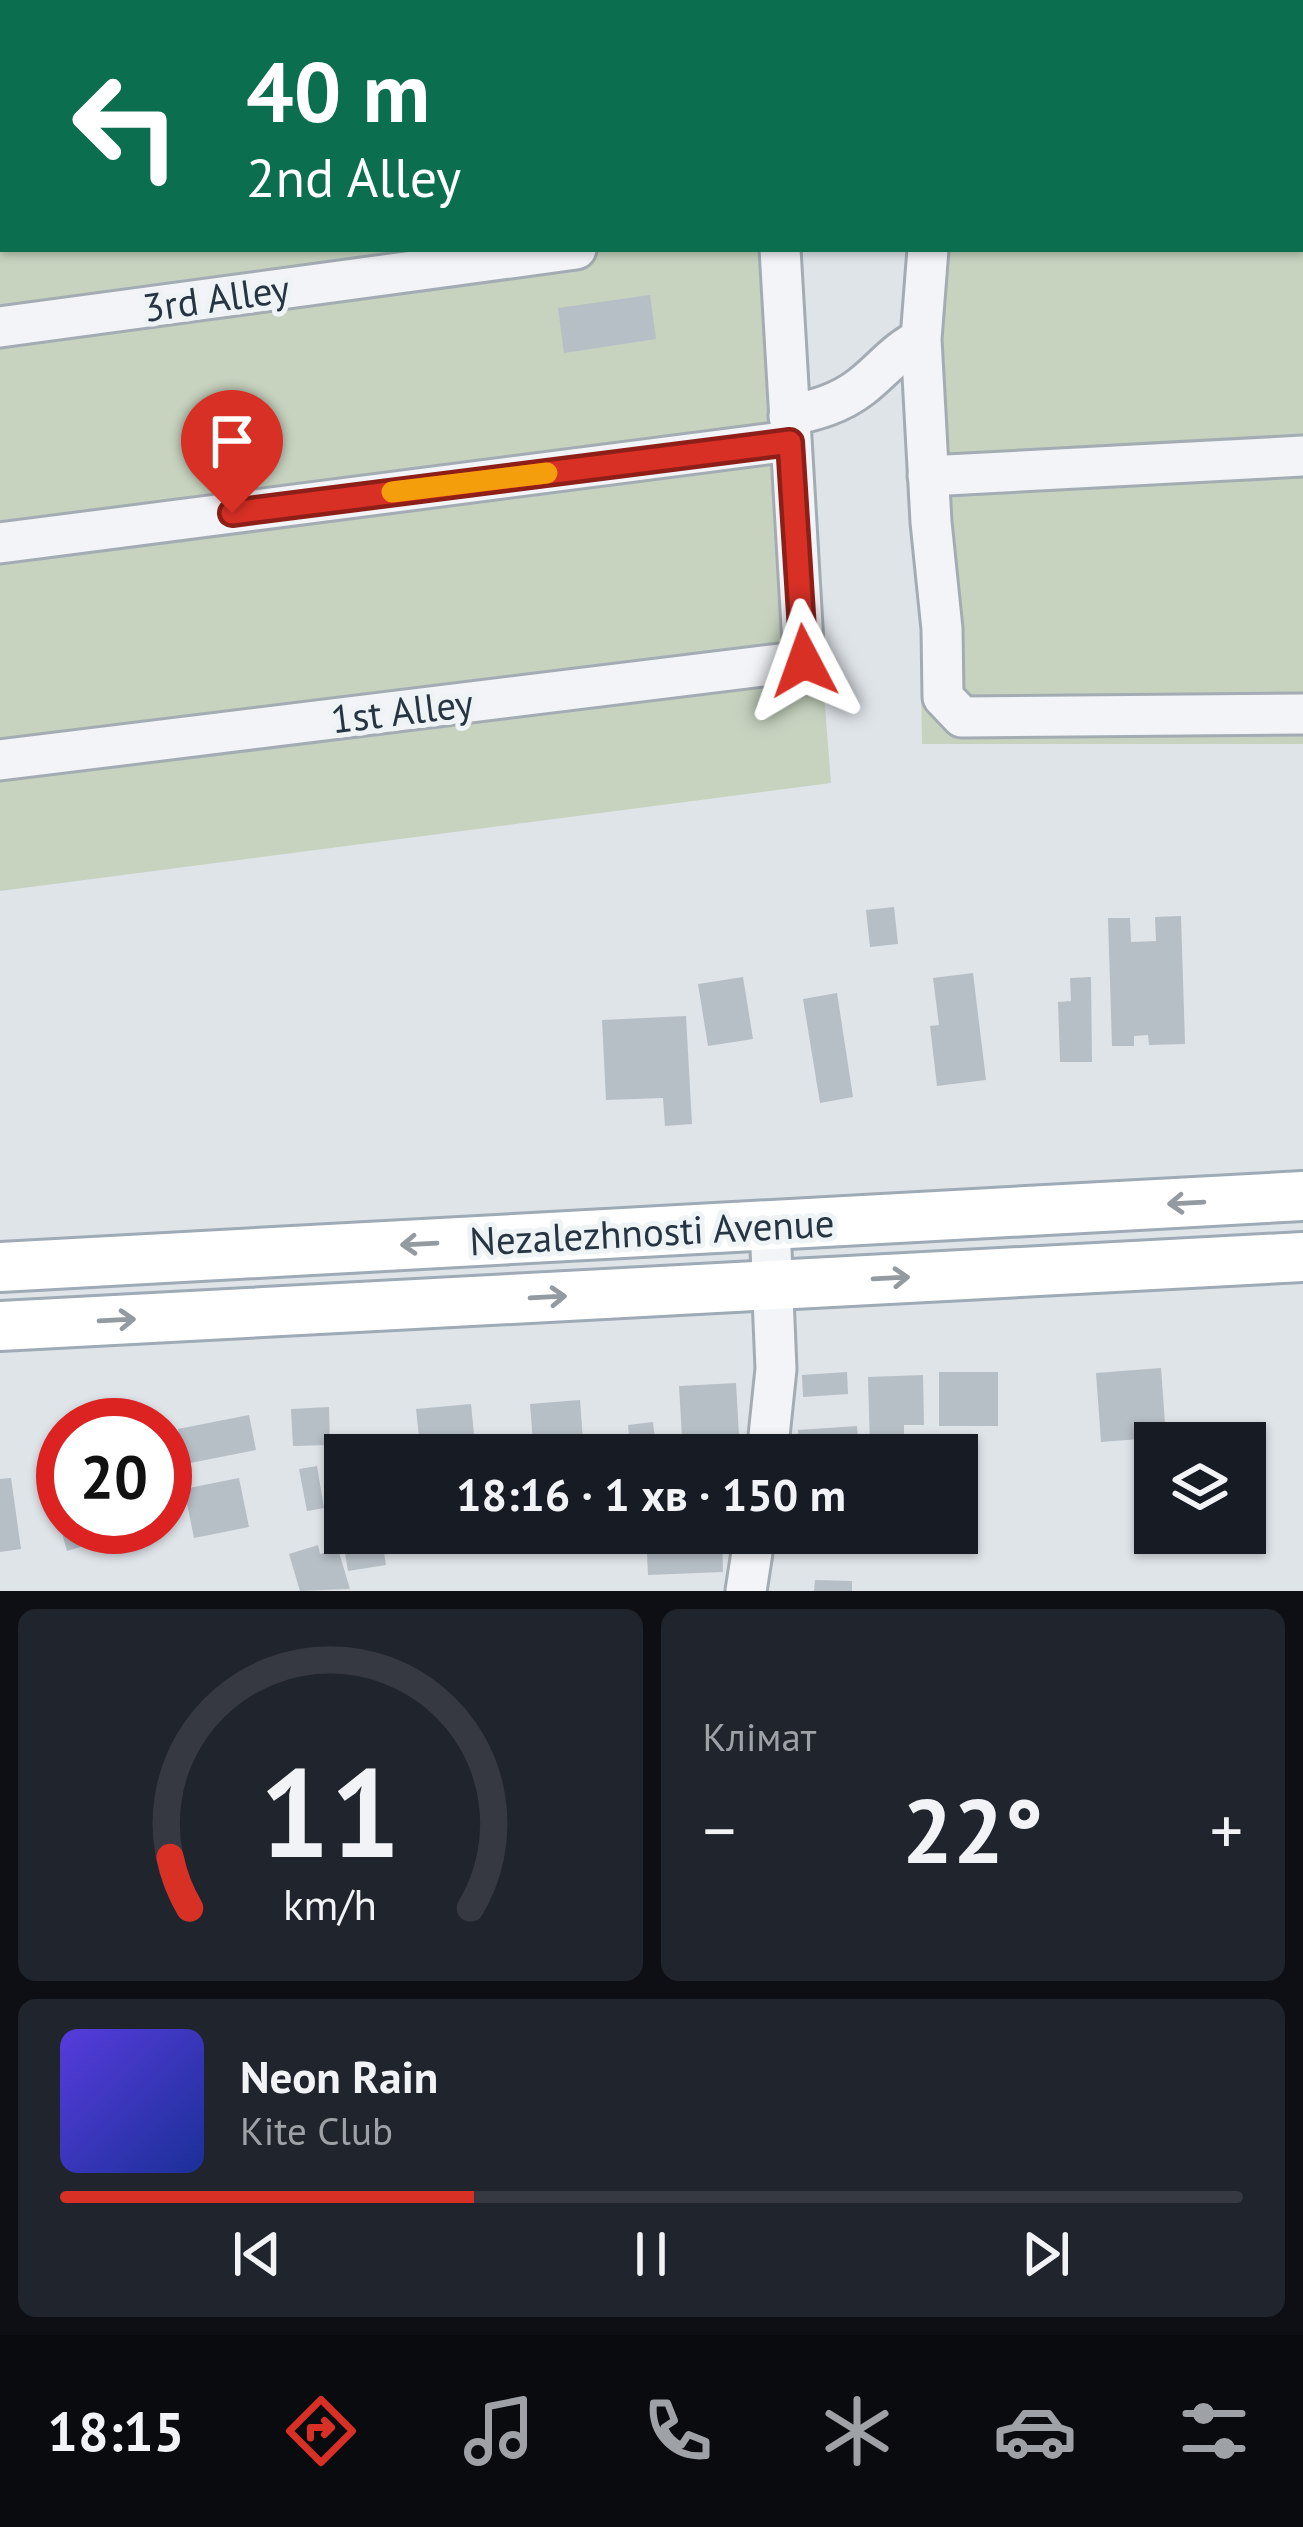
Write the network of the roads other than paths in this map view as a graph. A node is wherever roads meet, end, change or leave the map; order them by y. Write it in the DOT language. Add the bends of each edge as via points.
graph roads {
  1 [pos="554,252"];
  2 [pos="780,252"];
  3 [pos="928,252"];
  4 [pos="0,327"];
  5 [pos="921,339"];
  6 [pos="789,429"];
  7 [pos="1303,456"];
  8 [pos="928,476"];
  9 [pos="0,542"];
  10 [pos="1303,715"];
  11 [pos="0,760"];
  12 [pos="1303,1196"];
  13 [pos="770,1225"];
  14 [pos="1303,1257"];
  15 [pos="0,1267"];
  16 [pos="774,1284"];
  17 [pos="0,1326"];
  18 [pos="769,1434"];
  19 [pos="752,1554"];
  20 [pos="746,1591"];
  1 -- 4 [label="street, 3rd Alley"];
  2 -- 6 [label="street"];
  3 -- 5 [label="street"];
  5 -- 6 [label="street"];
  5 -- 8 [label="street"];
  6 -- 9 [label="street"];
  6 -- 11 [label="street, 1st Alley" via="804,661"];
  7 -- 8 [label="street"];
  8 -- 10 [label="street" via="940,681 962,717"];
  12 -- 13 [label="main road, Nezalezhnosti Avenue, one-way"];
  13 -- 15 [label="main road, Nezalezhnosti Avenue, one-way"];
  13 -- 16 [label="street"];
  16 -- 14 [label="main road, Nezalezhnosti Avenue, one-way"];
  17 -- 16 [label="main road, Nezalezhnosti Avenue, one-way"];
  16 -- 18 [label="street"];
  19 -- 20 [label="street"];
}
